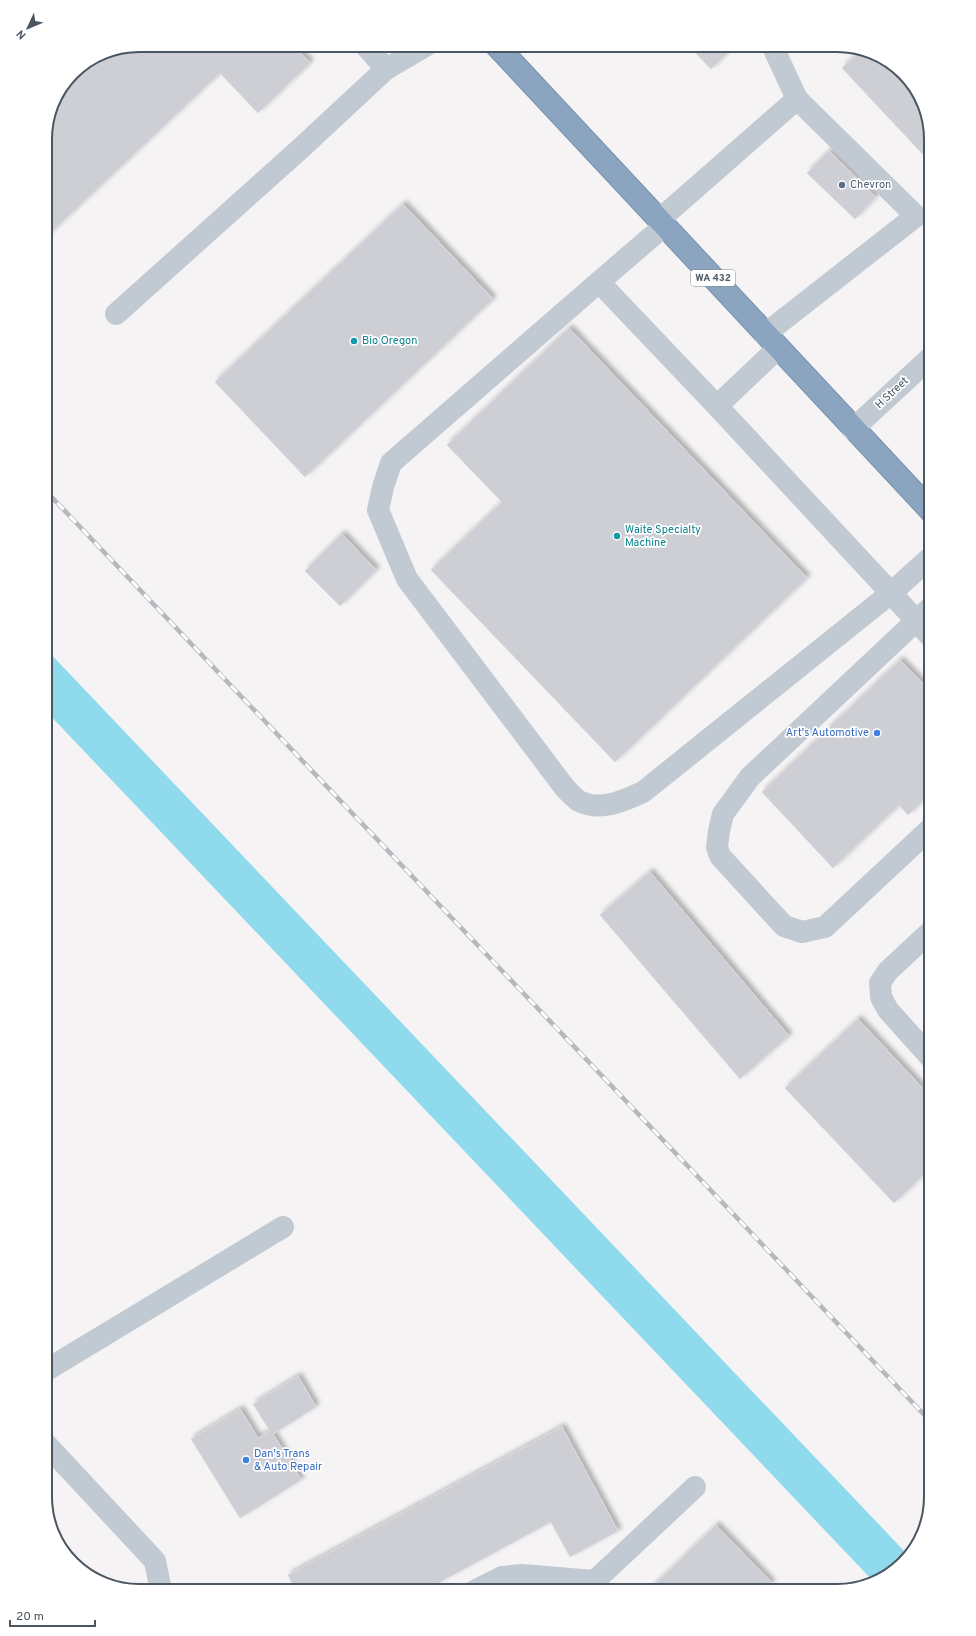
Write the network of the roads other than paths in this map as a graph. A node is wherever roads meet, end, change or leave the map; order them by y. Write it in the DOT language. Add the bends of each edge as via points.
graph roads {
  1 [pos="371,52"];
  2 [pos="415,52"];
  3 [pos="502,52"];
  4 [pos="775,52"];
  5 [pos="386,68"];
  6 [pos="797,99"];
  7 [pos="661,223"];
  8 [pos="599,282"];
  9 [pos="116,314"];
  10 [pos="771,341"];
  11 [pos="924,366"];
  12 [pos="717,406"];
  13 [pos="853,429"];
  14 [pos="924,504"];
  15 [pos="924,563"];
  16 [pos="891,593"];
  17 [pos="924,614"];
  18 [pos="924,834"];
  19 [pos="924,938"];
  20 [pos="924,1050"];
  21 [pos="283,1227"];
  22 [pos="52,1367"];
  23 [pos="52,1451"];
  24 [pos="695,1487"];
  25 [pos="160,1584"];
  26 [pos="488,1584"];
  27 [pos="577,1584"];
  28 [pos="591,1584"];
  1 -- 5 [label="street"];
  2 -- 5 [label="street"];
  3 -- 7 [label="highway, WA 432"];
  4 -- 6 [label="street"];
  5 -- 9 [label="street"];
  6 -- 7 [label="street"];
  6 -- 10 [label="street" via="916,216"];
  7 -- 8 [label="street"];
  7 -- 10 [label="highway, WA 432"];
  8 -- 12 [label="street"];
  8 -- 16 [label="street" via="392,463 378,510 407,579 565,788 579,801 596,806 617,804 643,792"];
  10 -- 12 [label="street"];
  10 -- 13 [label="highway, WA 432"];
  11 -- 13 [label="street, H Street"];
  12 -- 16 [label="street"];
  13 -- 14 [label="highway, WA 432"];
  15 -- 16 [label="street"];
  16 -- 17 [label="street"];
  17 -- 18 [label="street" via="750,777 723,814 718,847 720,856 784,926 802,932 824,927"];
  19 -- 20 [label="street" via="888,971 880,983 881,998 888,1010"];
  21 -- 22 [label="street"];
  23 -- 25 [label="street" via="155,1561"];
  24 -- 28 [label="street"];
  26 -- 27 [label="street" via="502,1577 522,1575"];
}
